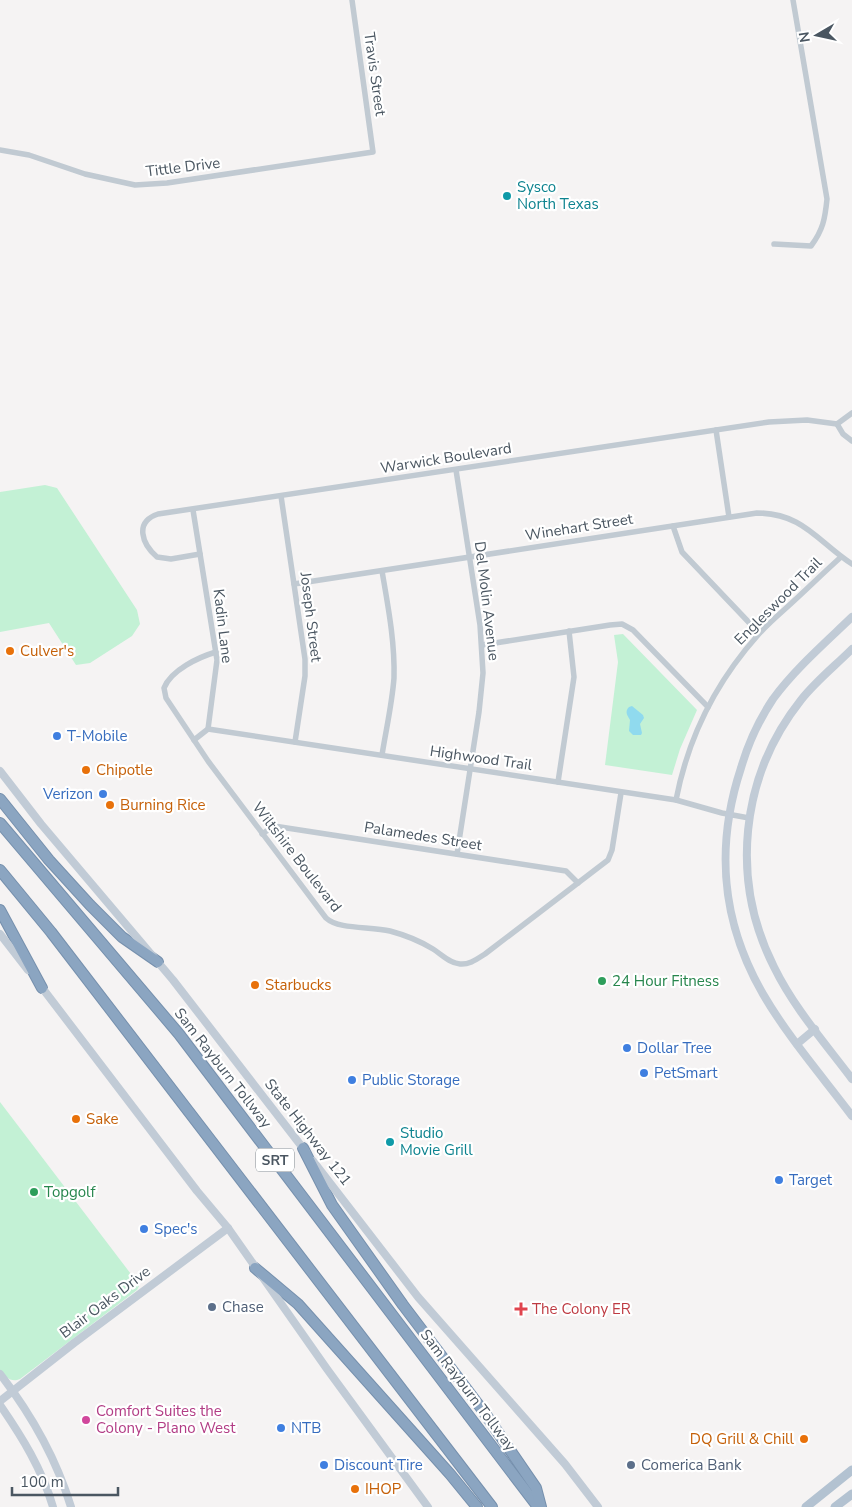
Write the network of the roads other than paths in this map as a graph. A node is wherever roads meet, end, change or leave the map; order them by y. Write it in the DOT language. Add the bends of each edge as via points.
graph roads {
  1 [pos="352,0"];
  2 [pos="793,0"];
  3 [pos="0,150"];
  4 [pos="373,152"];
  5 [pos="774,244"];
  6 [pos="852,414"];
  7 [pos="837,424"];
  8 [pos="716,430"];
  9 [pos="852,441"];
  10 [pos="456,470"];
  11 [pos="281,496"];
  12 [pos="193,510"];
  13 [pos="729,517"];
  14 [pos="673,526"];
  15 [pos="200,554"];
  16 [pos="469,557"];
  17 [pos="841,557"];
  18 [pos="852,564"];
  19 [pos="382,570"];
  20 [pos="294,584"];
  21 [pos="852,618"];
  22 [pos="569,631"];
  23 [pos="759,634"];
  24 [pos="482,645"];
  25 [pos="852,649"];
  26 [pos="216,652"];
  27 [pos="708,707"];
  28 [pos="208,729"];
  29 [pos="194,740"];
  30 [pos="295,742"];
  31 [pos="382,755"];
  32 [pos="470,769"];
  33 [pos="0,771"];
  34 [pos="558,782"];
  35 [pos="621,793"];
  36 [pos="0,800"];
  37 [pos="676,800"];
  38 [pos="728,814"];
  39 [pos="750,818"];
  40 [pos="0,823"];
  41 [pos="262,834"];
  42 [pos="457,854"];
  43 [pos="0,870"];
  44 [pos="578,883"];
  45 [pos="0,910"];
  46 [pos="0,934"];
  47 [pos="158,962"];
  48 [pos="42,988"];
  49 [pos="815,1029"];
  50 [pos="797,1044"];
  51 [pos="852,1079"];
  52 [pos="852,1116"];
  53 [pos="303,1148"];
  54 [pos="228,1228"];
  55 [pos="255,1268"];
  56 [pos="0,1374"];
  57 [pos="13,1390"];
  58 [pos="0,1401"];
  59 [pos="0,1405"];
  60 [pos="852,1470"];
  61 [pos="852,1494"];
  62 [pos="52,1507"];
  63 [pos="70,1507"];
  64 [pos="428,1507"];
  65 [pos="477,1507"];
  66 [pos="492,1507"];
  67 [pos="540,1507"];
  68 [pos="598,1507"];
  69 [pos="806,1507"];
  70 [pos="835,1507"];
  1 -- 4 [label="street, Travis Street"];
  2 -- 5 [label="street" via="827,198 825,219 811,246"];
  3 -- 4 [label="street, Tittle Drive" via="135,185"];
  6 -- 7 [label="street"];
  7 -- 8 [label="street, Warwick Boulevard" via="788,420"];
  7 -- 9 [label="street"];
  8 -- 10 [label="street, Warwick Boulevard"];
  8 -- 13 [label="street"];
  10 -- 11 [label="street, Warwick Boulevard"];
  10 -- 16 [label="street, Del Molin Avenue"];
  11 -- 12 [label="street, Warwick Boulevard"];
  11 -- 20 [label="street, Joseph Street"];
  12 -- 15 [label="street, Kadin Lane"];
  12 -- 15 [label="street, Warwick Boulevard" via="152,516 144,524 142,532 151,550 161,558"];
  13 -- 14 [label="street, Winehart Street"];
  13 -- 17 [label="street, Winehart Street" via="764,513 786,518 812,532"];
  14 -- 16 [label="street, Winehart Street"];
  14 -- 23 [label="street" via="682,552"];
  15 -- 26 [label="street, Kadin Lane"];
  16 -- 19 [label="street, Winehart Street"];
  16 -- 24 [label="street, Del Molin Avenue"];
  17 -- 18 [label="street, Winehart Street"];
  17 -- 23 [label="street, Engleswood Trail"];
  19 -- 20 [label="street, Winehart Street"];
  19 -- 31 [label="street" via="394,663"];
  20 -- 30 [label="street, Joseph Street" via="305,659"];
  21 -- 38 [label="main road" via="789,679 766,711 744,759"];
  22 -- 24 [label="street"];
  22 -- 27 [label="street" via="617,624 628,626"];
  22 -- 34 [label="street" via="574,677"];
  23 -- 27 [label="street, Engleswood Trail" via="727,674"];
  24 -- 32 [label="street, Del Molin Avenue" via="482,687"];
  25 -- 39 [label="main road" via="808,691 782,728 762,773"];
  26 -- 28 [label="street, Kadin Lane" via="217,667"];
  26 -- 29 [label="street, Wiltshire Boulevard" via="185,666 168,680 164,688 167,702"];
  27 -- 37 [label="street, Engleswood Trail" via="691,744"];
  28 -- 29 [label="street"];
  28 -- 30 [label="street, Highwood Trail"];
  29 -- 41 [label="street, Wiltshire Boulevard"];
  30 -- 31 [label="street, Highwood Trail"];
  31 -- 32 [label="street, Highwood Trail"];
  32 -- 34 [label="street, Highwood Trail"];
  32 -- 42 [label="street, Del Molin Avenue"];
  33 -- 47 [label="main road, State Highway 121"];
  34 -- 35 [label="street, Highwood Trail"];
  35 -- 37 [label="street, Highwood Trail"];
  35 -- 44 [label="street, Wiltshire Boulevard" via="610,855 606,862"];
  36 -- 47 [label="highway" via="90,905 122,937"];
  37 -- 38 [label="street, Highwood Trail"];
  38 -- 39 [label="street, Highwood Trail"];
  38 -- 50 [label="main road" via="725,868 736,933 764,995"];
  39 -- 49 [label="main road" via="747,871 758,928 779,976"];
  40 -- 67 [label="highway, Sam Rayburn Tollway / SRT" via="180,1034"];
  41 -- 42 [label="street, Palamedes Street" via="274,826"];
  41 -- 44 [label="street, Wiltshire Boulevard" via="330,922 400,934 432,948 457,964 479,958"];
  42 -- 44 [label="street, Palamedes Street" via="566,872"];
  43 -- 66 [label="highway, SRT"];
  45 -- 48 [label="highway"];
  46 -- 48 [label="main road"];
  47 -- 53 [label="main road, State Highway 121"];
  48 -- 54 [label="main road"];
  49 -- 50 [label="main road"];
  49 -- 51 [label="main road"];
  50 -- 52 [label="main road"];
  53 -- 67 [label="highway" via="332,1205 484,1412 536,1488"];
  53 -- 68 [label="main road, State Highway 121" via="424,1304 565,1464"];
  54 -- 55 [label="main road"];
  54 -- 57 [label="main road, Blair Oaks Drive"];
  55 -- 64 [label="main road"];
  55 -- 65 [label="highway" via="298,1304"];
  56 -- 57 [label="main road"];
  57 -- 58 [label="main road, Blair Oaks Drive"];
  57 -- 63 [label="main road" via="38,1428 63,1483"];
  59 -- 62 [label="main road" via="31,1453"];
  60 -- 69 [label="main road"];
  61 -- 70 [label="main road"];
}
